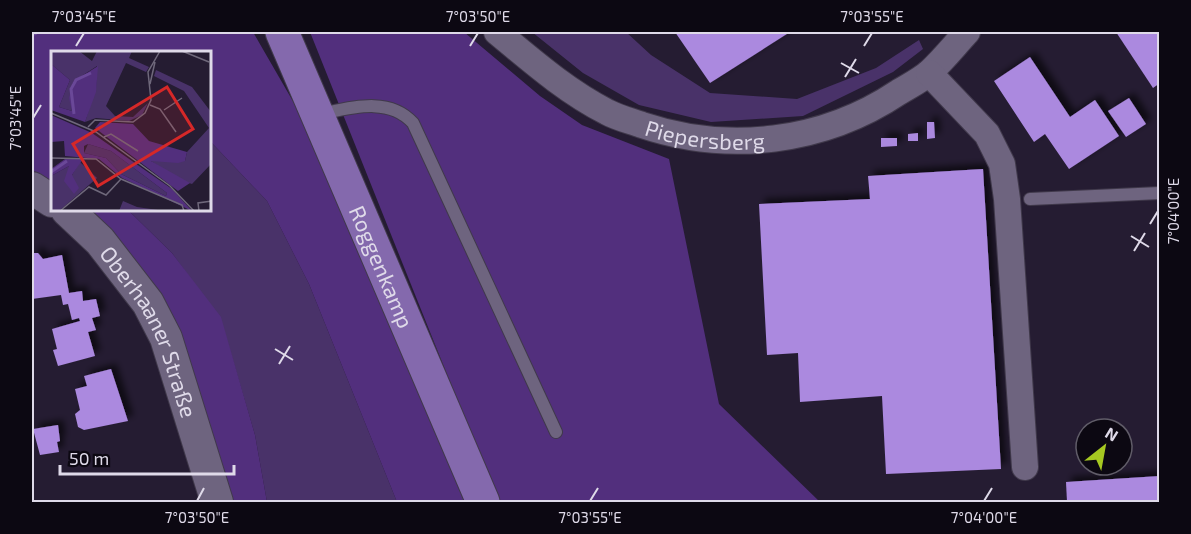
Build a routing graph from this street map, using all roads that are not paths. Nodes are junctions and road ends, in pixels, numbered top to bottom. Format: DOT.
graph roads {
  1 [pos="282,32"];
  2 [pos="497,32"];
  3 [pos="967,32"];
  4 [pos="928,73"];
  5 [pos="319,114"];
  6 [pos="32,188"];
  7 [pos="1160,193"];
  8 [pos="1030,199"];
  9 [pos="51,200"];
  10 [pos="69,212"];
  11 [pos="556,432"];
  12 [pos="1025,467"];
  13 [pos="217,502"];
  14 [pos="483,502"];
  1 -- 5 [label="main road, Roggenkamp"];
  2 -- 4 [label="street, Piepersberg"];
  3 -- 4 [label="street, Piepersberg"];
  4 -- 12 [label="street"];
  5 -- 11 [label="lane"];
  5 -- 14 [label="main road, Roggenkamp"];
  6 -- 9 [label="street"];
  7 -- 8 [label="lane"];
  10 -- 13 [label="street, Oberhaaner Straße"];
}
